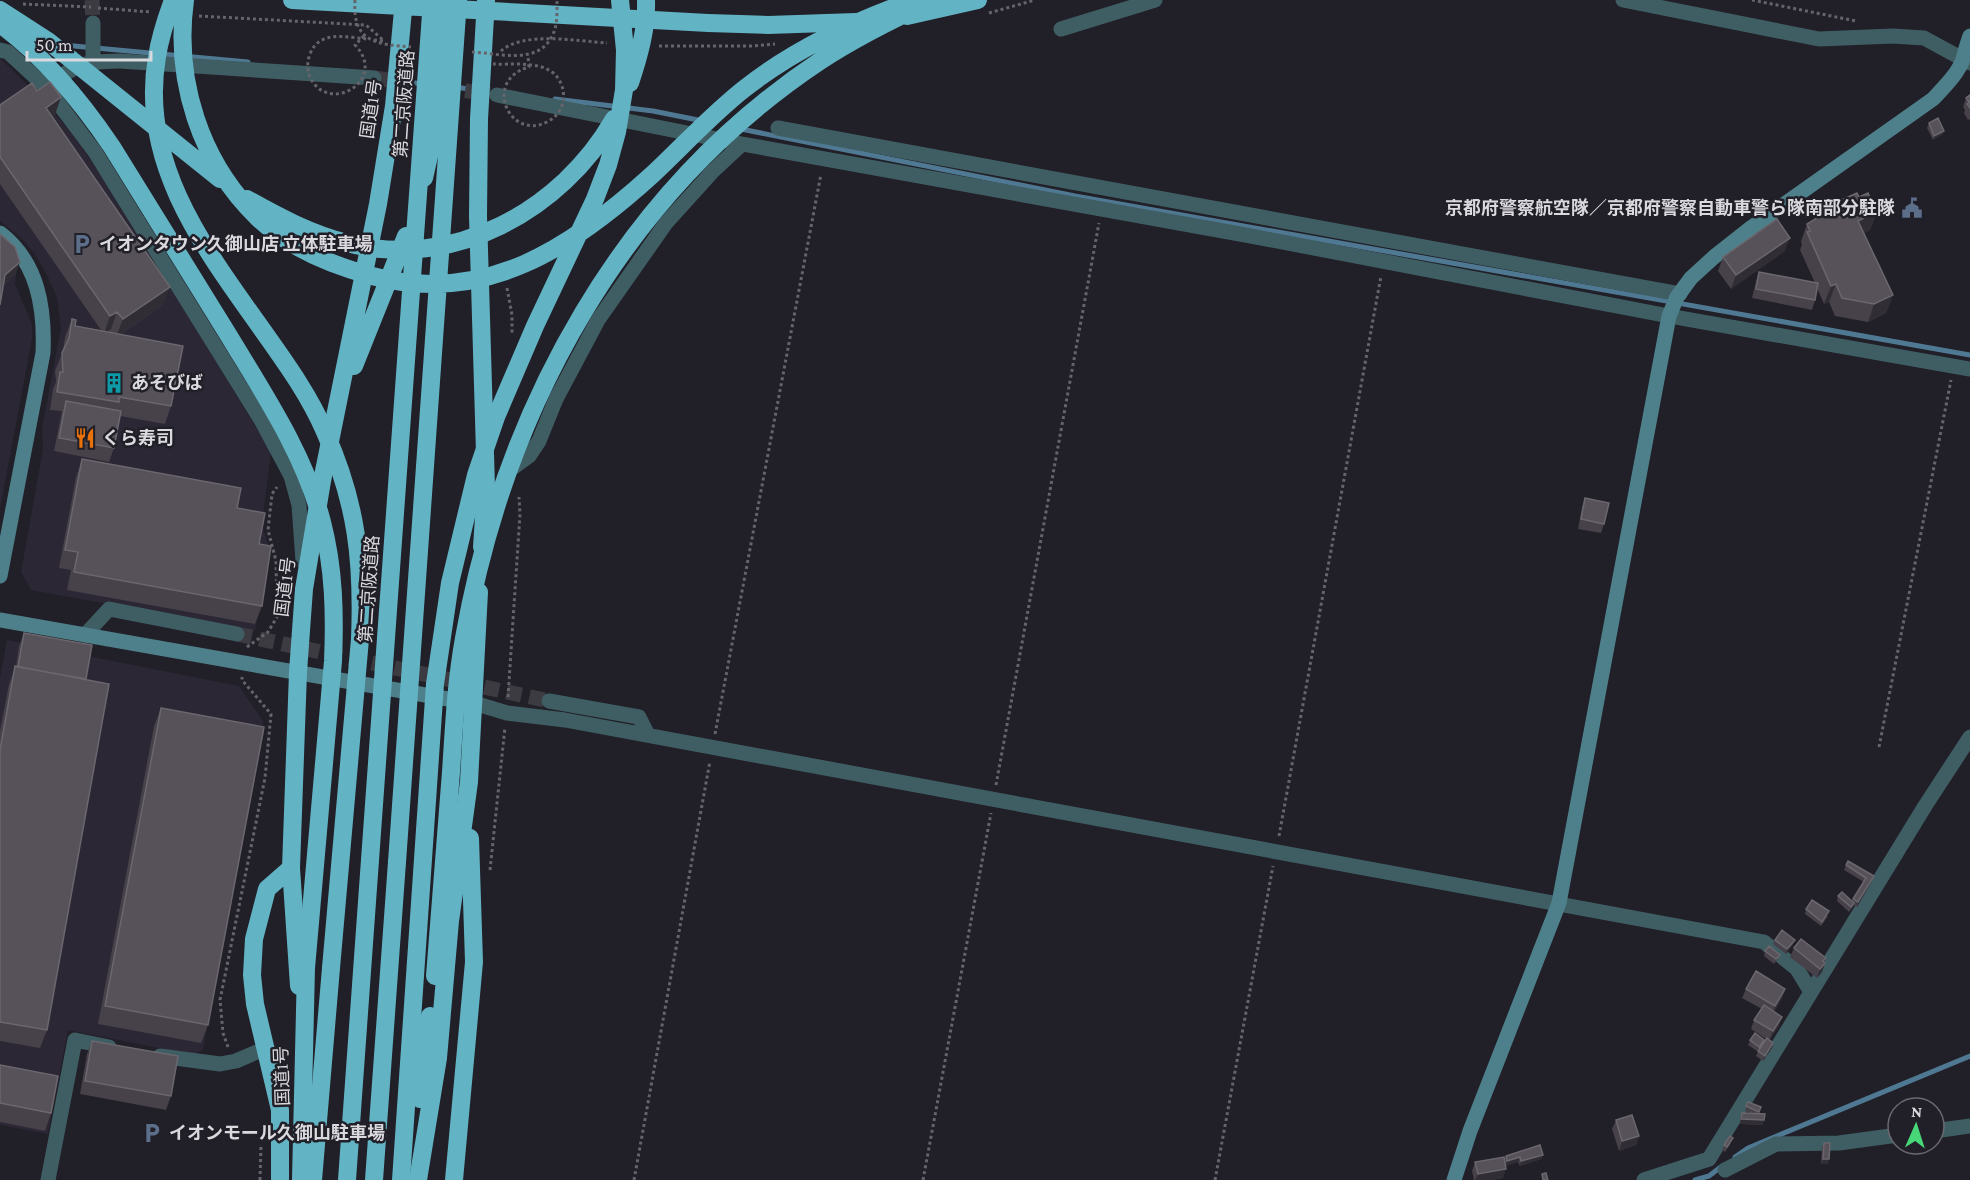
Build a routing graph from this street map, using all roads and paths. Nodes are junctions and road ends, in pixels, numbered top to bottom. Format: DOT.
graph roads {
  1 [pos="173,0"];
  2 [pos="185,0"];
  3 [pos="292,0"];
  4 [pos="620,0"];
  5 [pos="646,0"];
  6 [pos="913,0"];
  7 [pos="934,0"];
  8 [pos="978,0"];
  9 [pos="1155,0"];
  10 [pos="1623,0"];
  11 [pos="1752,0"];
  12 [pos="407,2"];
  13 [pos="446,2"];
  14 [pos="485,6"];
  15 [pos="0,10"];
  16 [pos="1860,22"];
  17 [pos="93,23"];
  18 [pos="0,24"];
  19 [pos="1061,29"];
  20 [pos="364,36"];
  21 [pos="1970,36"];
  22 [pos="384,41"];
  23 [pos="0,50"];
  24 [pos="528,56"];
  25 [pos="1966,58"];
  26 [pos="93,62"];
  27 [pos="493,64"];
  28 [pos="374,78"];
  29 [pos="47,88"];
  30 [pos="497,95"];
  31 [pos="778,128"];
  32 [pos="825,136"];
  33 [pos="741,144"];
  34 [pos="822,158"];
  35 [pos="1106,188"];
  36 [pos="1102,209"];
  37 [pos="0,233"];
  38 [pos="1386,240"];
  39 [pos="1383,261"];
  40 [pos="506,281"];
  41 [pos="1674,304"];
  42 [pos="512,338"];
  43 [pos="1953,366"];
  44 [pos="1970,369"];
  45 [pos="334,422"];
  46 [pos="291,476"];
  47 [pos="486,487"];
  48 [pos="519,495"];
  49 [pos="0,576"];
  50 [pos="304,589"];
  51 [pos="0,620"];
  52 [pos="237,634"];
  53 [pos="85,635"];
  54 [pos="247,648"];
  55 [pos="298,672"];
  56 [pos="549,701"];
  57 [pos="474,704"];
  58 [pos="507,713"];
  59 [pos="648,735"];
  60 [pos="1970,737"];
  61 [pos="713,747"];
  62 [pos="1879,747"];
  63 [pos="469,782"];
  64 [pos="993,799"];
  65 [pos="1276,851"];
  66 [pos="291,868"];
  67 [pos="489,872"];
  68 [pos="1559,903"];
  69 [pos="1811,992"];
  70 [pos="120,1048"];
  71 [pos="267,1048"];
  72 [pos="142,1053"];
  73 [pos="1970,1126"];
  74 [pos="1946,1129"];
  75 [pos="1886,1137"];
  76 [pos="1709,1159"];
  77 [pos="1724,1175"];
  78 [pos="48,1180"];
  79 [pos="280,1180"];
  80 [pos="301,1180"];
  81 [pos="306,1180"];
  82 [pos="313,1180"];
  83 [pos="347,1180"];
  84 [pos="374,1180"];
  85 [pos="401,1180"];
  86 [pos="410,1180"];
  87 [pos="418,1180"];
  88 [pos="454,1180"];
  89 [pos="634,1180"];
  90 [pos="923,1180"];
  91 [pos="1215,1180"];
  92 [pos="1454,1180"];
  93 [pos="1644,1180"];
  1 -- 82 [label="highway, bridge"];
  2 -- 6 [label="highway, bridge"];
  3 -- 12 [label="highway"];
  4 -- 85 [label="highway, bridge"];
  5 -- 15 [label="highway, bridge"];
  7 -- 86 [label="highway, bridge"];
  8 -- 14 [label="highway"];
  9 -- 19 [label="street"];
  10 -- 25 [label="street"];
  11 -- 16 [label="path"];
  12 -- 13 [label="highway"];
  12 -- 45 [label="highway, 国道1号"];
  13 -- 14 [label="highway"];
  13 -- 45 [label="highway"];
  13 -- 83 [label="highway, 第二京阪道路, bridge"];
  13 -- 84 [label="highway, bridge"];
  14 -- 47 [label="highway"];
  17 -- 26 [label="street"];
  18 -- 80 [label="highway, bridge"];
  20 -- 22 [label="path, bridge"];
  21 -- 25 [label="street"];
  23 -- 29 [label="street"];
  24 -- 27 [label="path, bridge"];
  25 -- 41 [label="street"];
  26 -- 28 [label="street"];
  26 -- 29 [label="street"];
  29 -- 46 [label="street"];
  30 -- 33 [label="street"];
  31 -- 32 [label="street"];
  32 -- 34 [label="street"];
  32 -- 35 [label="street"];
  33 -- 34 [label="street"];
  33 -- 47 [label="street"];
  34 -- 36 [label="street"];
  34 -- 61 [label="path"];
  35 -- 36 [label="street"];
  35 -- 38 [label="street"];
  36 -- 39 [label="street"];
  36 -- 64 [label="path"];
  37 -- 49 [label="street"];
  38 -- 39 [label="street"];
  38 -- 41 [label="street"];
  39 -- 41 [label="street"];
  39 -- 65 [label="path"];
  40 -- 42 [label="path"];
  41 -- 43 [label="street"];
  41 -- 68 [label="street"];
  43 -- 44 [label="street"];
  43 -- 62 [label="path"];
  45 -- 50 [label="highway, 国道1号"];
  46 -- 50 [label="street"];
  46 -- 54 [label="path"];
  47 -- 57 [label="highway"];
  48 -- 58 [label="path"];
  50 -- 55 [label="highway, 国道1号"];
  51 -- 53 [label="street"];
  52 -- 53 [label="street"];
  53 -- 55 [label="street"];
  55 -- 57 [label="street"];
  55 -- 66 [label="highway, 国道1号"];
  56 -- 59 [label="street"];
  57 -- 58 [label="street"];
  57 -- 63 [label="highway"];
  58 -- 59 [label="street"];
  58 -- 67 [label="path"];
  59 -- 61 [label="street"];
  60 -- 69 [label="street"];
  61 -- 64 [label="street"];
  61 -- 89 [label="path"];
  63 -- 87 [label="highway"];
  63 -- 88 [label="highway"];
  64 -- 65 [label="street"];
  64 -- 90 [label="path"];
  65 -- 68 [label="street"];
  65 -- 91 [label="path"];
  66 -- 71 [label="highway"];
  66 -- 81 [label="highway, 国道1号"];
  68 -- 69 [label="street"];
  68 -- 92 [label="street"];
  69 -- 76 [label="street"];
  70 -- 78 [label="street"];
  71 -- 72 [label="street"];
  71 -- 79 [label="highway"];
  73 -- 74 [label="street"];
  75 -- 77 [label="street"];
  76 -- 77 [label="street"];
  76 -- 93 [label="street"];
}
